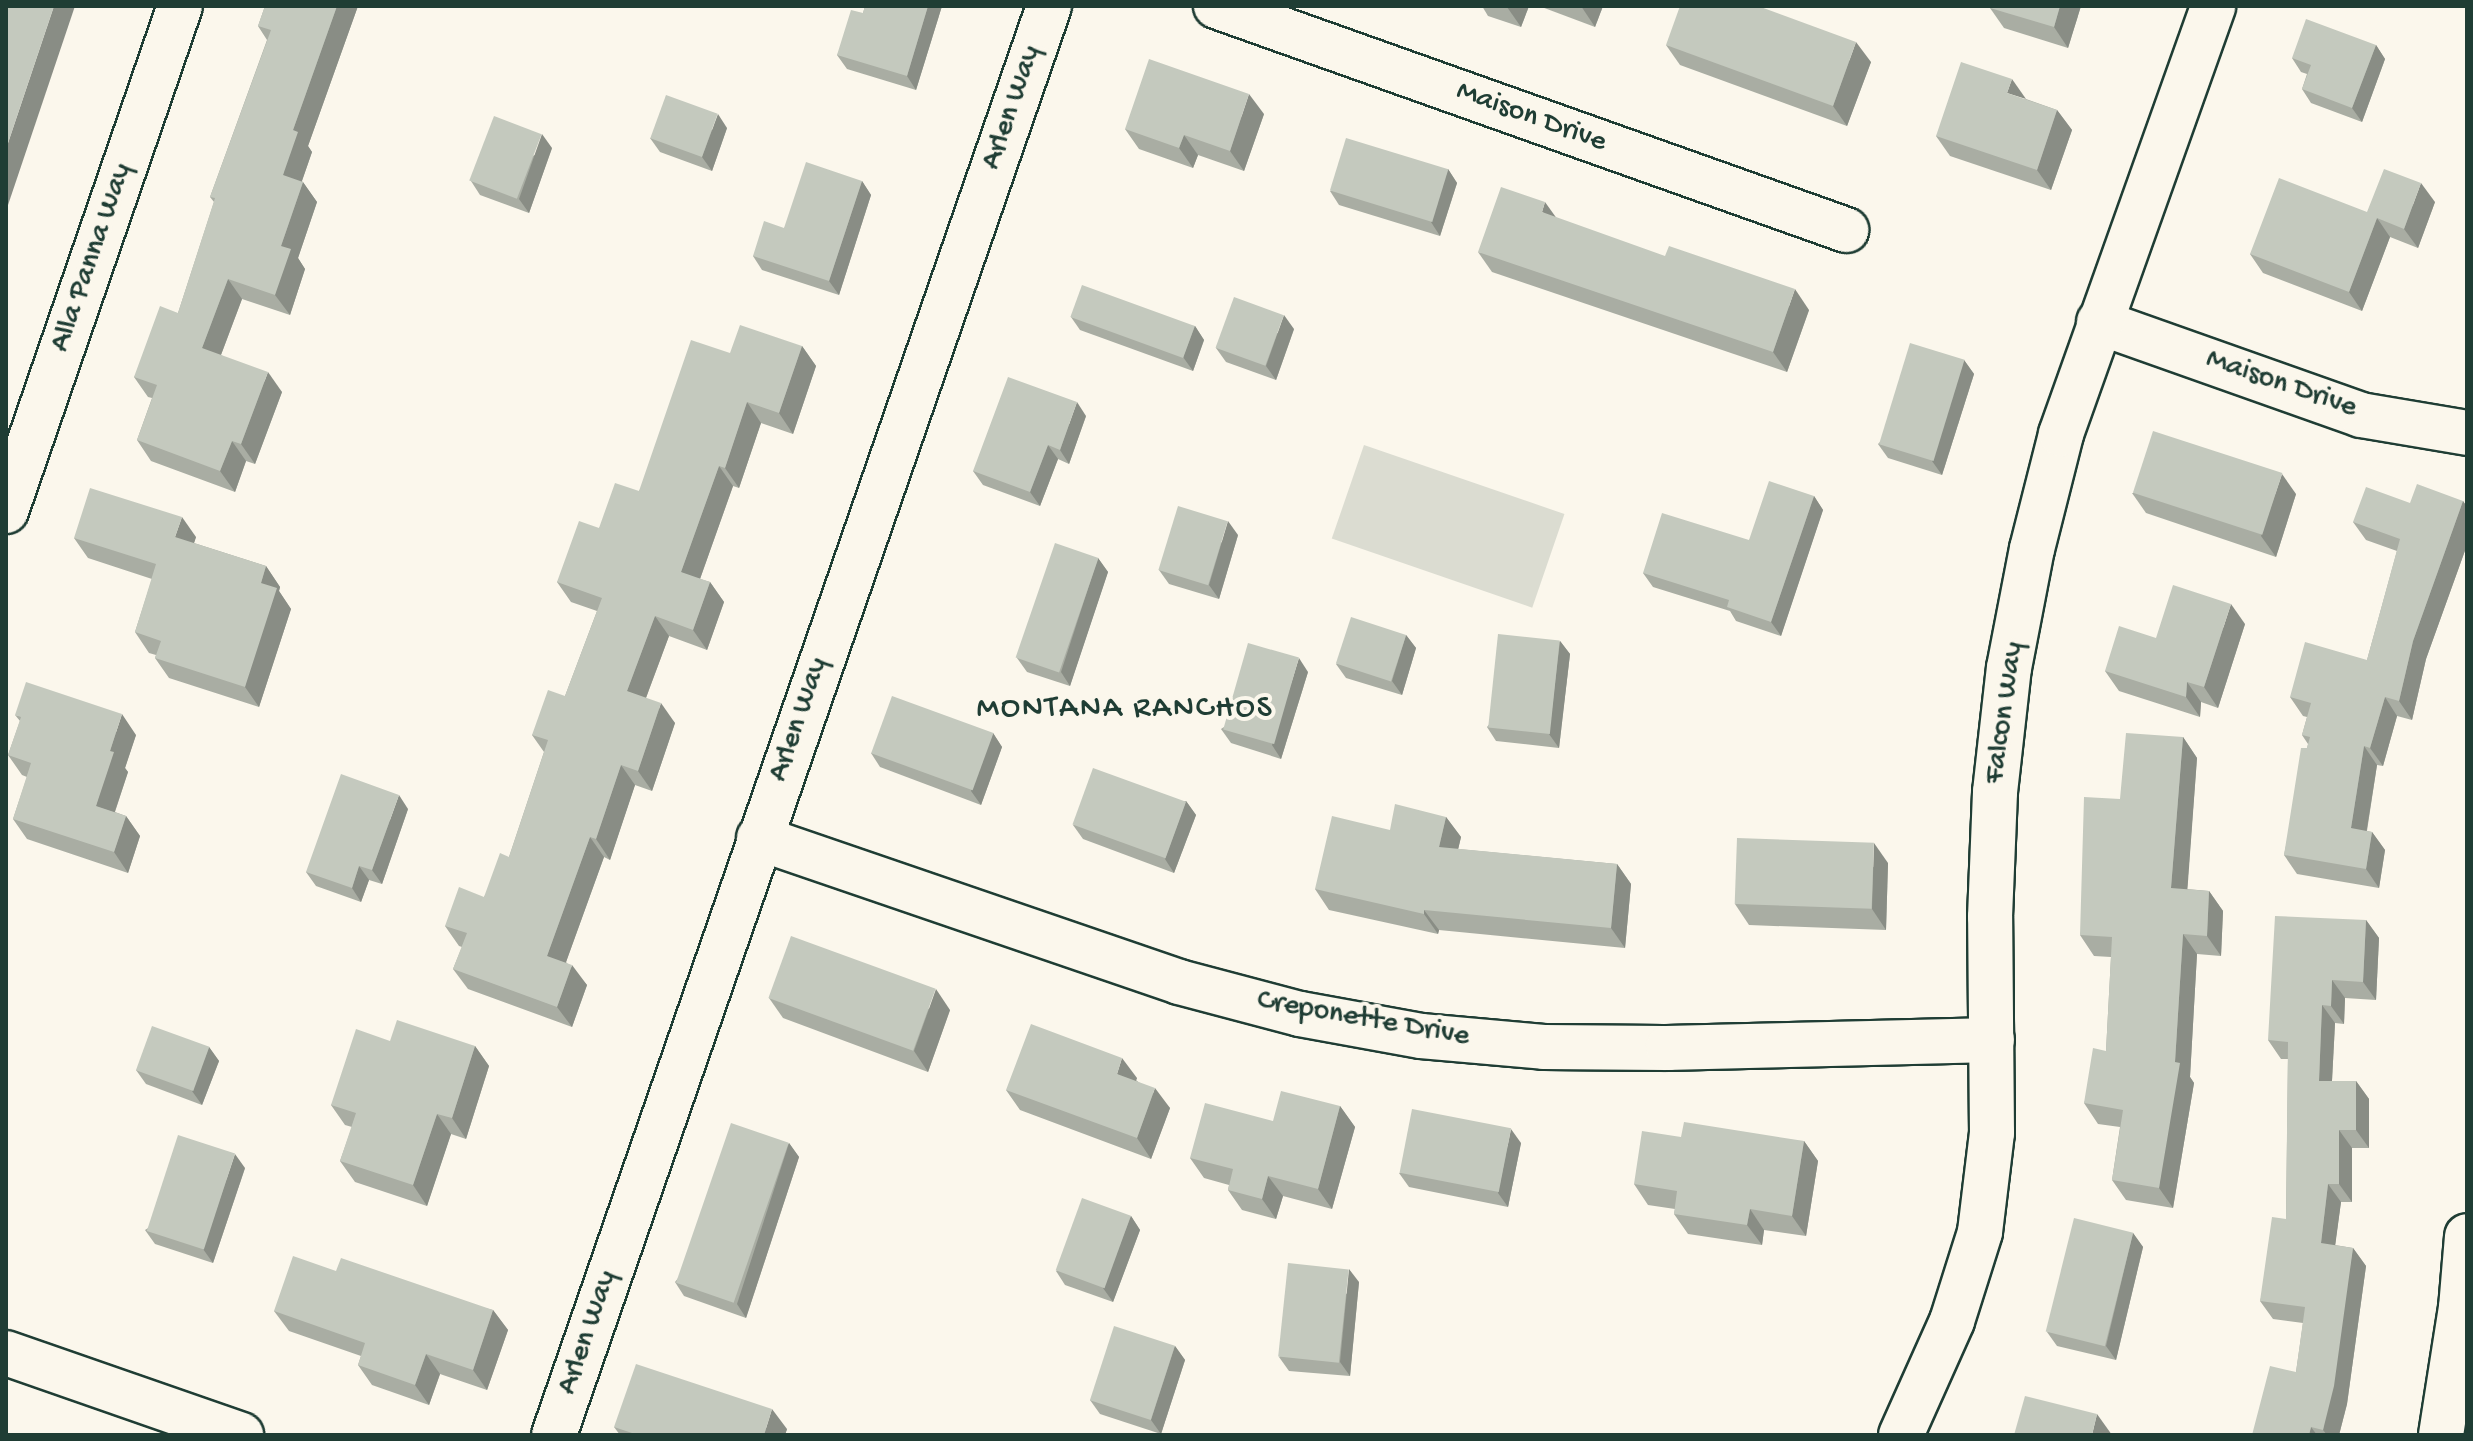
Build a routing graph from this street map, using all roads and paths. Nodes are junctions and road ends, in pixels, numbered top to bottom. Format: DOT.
graph roads {
  1 [pos="180,6"];
  2 [pos="1049,6"];
  3 [pos="1216,6"];
  4 [pos="2213,6"];
  5 [pos="1846,230"];
  6 [pos="2099,322"];
  7 [pos="2467,433"];
  8 [pos="6,511"];
  9 [pos="759,838"];
  10 [pos="1992,1040"];
  11 [pos="2467,1236"];
  12 [pos="2464,1308"];
  13 [pos="6,1353"];
  14 [pos="241,1435"];
  15 [pos="554,1435"];
  16 [pos="1901,1435"];
  17 [pos="2441,1435"];
  1 -- 8 [label="street, Alla Panna Way"];
  2 -- 9 [label="street, Arlen Way"];
  3 -- 5 [label="street, Maison Drive"];
  4 -- 6 [label="street, Falcon Way"];
  6 -- 7 [label="street, Maison Drive"];
  6 -- 10 [label="street, Falcon Way"];
  9 -- 10 [label="street, Creponette Drive"];
  9 -- 15 [label="street, Arlen Way"];
  10 -- 16 [label="street, Falcon Way"];
  11 -- 12 [label="street"];
  12 -- 17 [label="street"];
  13 -- 14 [label="street"];
}
